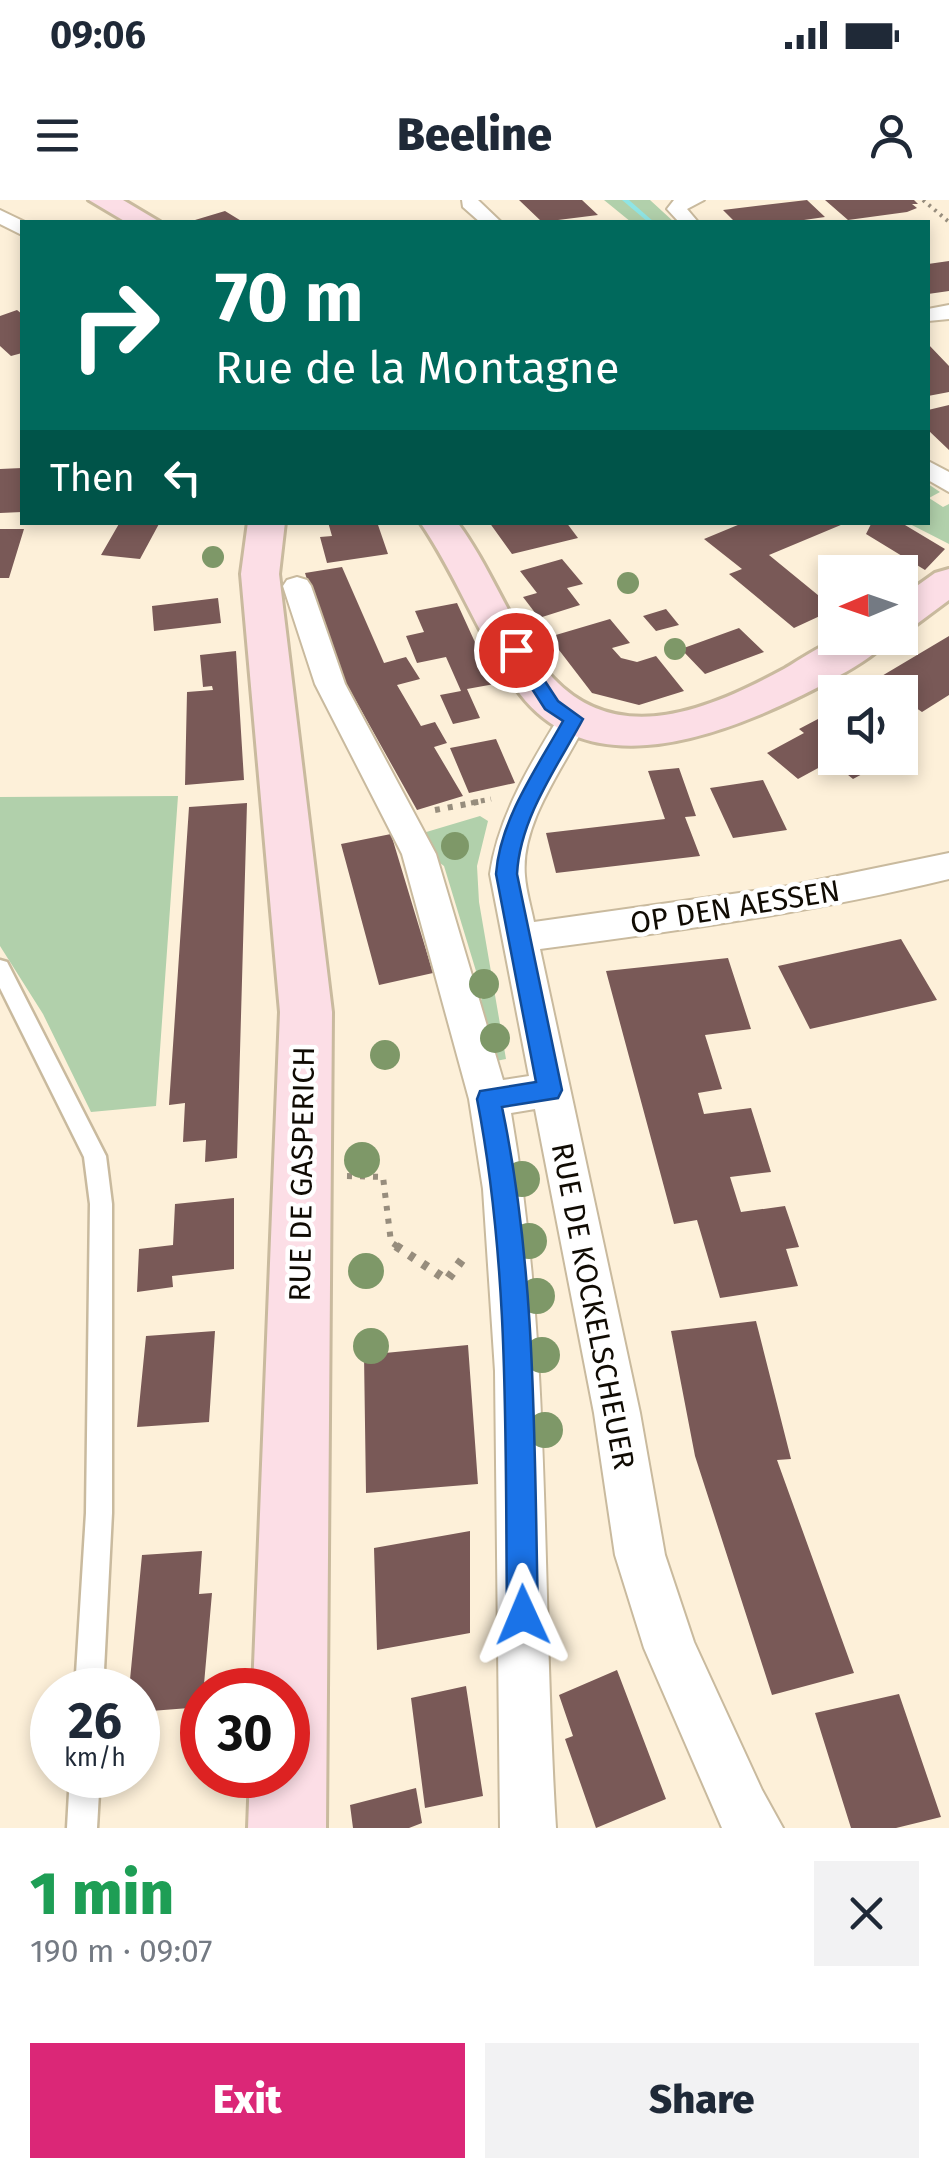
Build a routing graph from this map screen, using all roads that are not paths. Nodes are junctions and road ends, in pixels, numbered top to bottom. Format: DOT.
graph roads {
  1 [pos="102,200"];
  2 [pos="470,203"];
  3 [pos="142,220"];
  4 [pos="488,220"];
  5 [pos="268,525"];
  6 [pos="440,525"];
  7 [pos="949,581"];
  8 [pos="297,586"];
  9 [pos="918,604"];
  10 [pos="839,655"];
  11 [pos="573,719"];
  12 [pos="949,866"];
  13 [pos="519,938"];
  14 [pos="0,968"];
  15 [pos="550,1090"];
  16 [pos="488,1099"];
  17 [pos="91,1668"];
  18 [pos="84,1798"];
  19 [pos="82,1828"];
  20 [pos="287,1828"];
  21 [pos="528,1828"];
  22 [pos="755,1828"];
  1 -- 3 [label="main road"];
  2 -- 4 [label="street"];
  5 -- 20 [label="main road, RUE DE GASPERICH"];
  6 -- 11 [label="main road"];
  7 -- 9 [label="main road"];
  8 -- 16 [label="street"];
  10 -- 11 [label="main road"];
  11 -- 13 [label="street, RUE DE KOCKELSCHEUER"];
  12 -- 13 [label="street, OP DEN AESSEN"];
  13 -- 15 [label="street, RUE DE KOCKELSCHEUER"];
  14 -- 17 [label="lane"];
  15 -- 16 [label="street"];
  15 -- 22 [label="street, RUE DE KOCKELSCHEUER"];
  16 -- 21 [label="street"];
  18 -- 19 [label="lane"];
}
